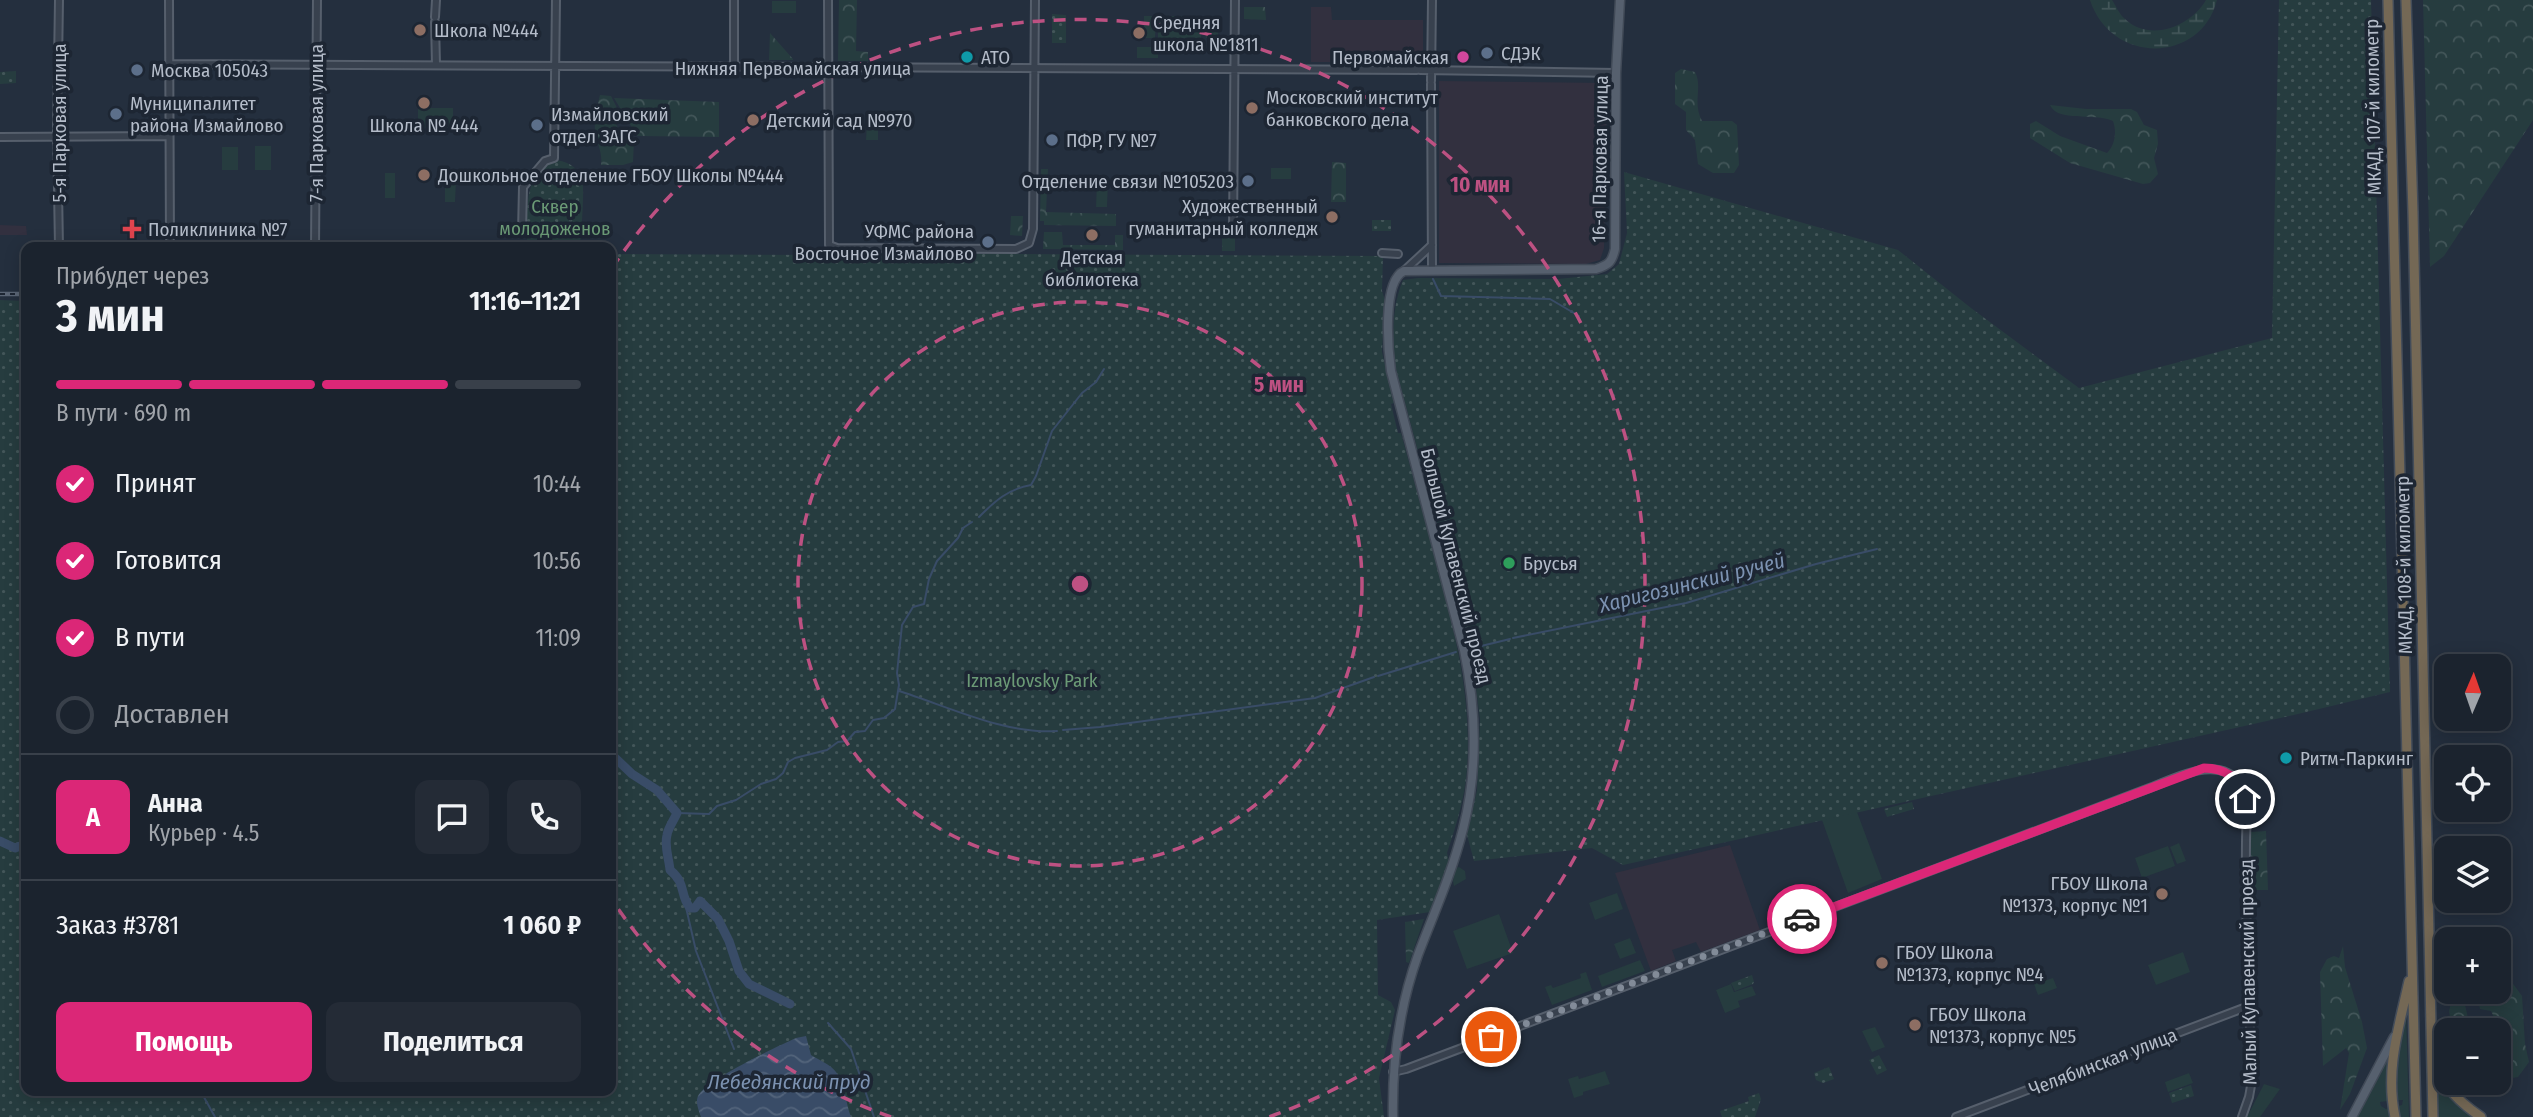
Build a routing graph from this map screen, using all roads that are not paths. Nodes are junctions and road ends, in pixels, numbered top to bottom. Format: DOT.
graph roads {
  1 [pos="59,0"];
  2 [pos="169,0"];
  3 [pos="317,0"];
  4 [pos="436,0"];
  5 [pos="556,0"];
  6 [pos="734,0"];
  7 [pos="828,0"];
  8 [pos="1035,0"];
  9 [pos="1235,0"];
  10 [pos="1432,0"];
  11 [pos="1620,0"];
  12 [pos="2388,0"];
  13 [pos="2406,0"];
  14 [pos="169,64"];
  15 [pos="316,65"];
  16 [pos="436,65"];
  17 [pos="555,65"];
  18 [pos="734,69"];
  19 [pos="828,69"];
  20 [pos="1034,69"];
  21 [pos="1234,70"];
  22 [pos="1431,71"];
  23 [pos="1616,72"];
  24 [pos="169,136"];
  25 [pos="0,137"];
  26 [pos="57,137"];
  27 [pos="2413,212"];
  28 [pos="2393,213"];
  29 [pos="1233,231"];
  30 [pos="522,232"];
  31 [pos="59,242"];
  32 [pos="170,242"];
  33 [pos="315,242"];
  34 [pos="1432,245"];
  35 [pos="1382,253"];
  36 [pos="1398,254"];
  37 [pos="1432,269"];
  38 [pos="1404,271"];
  39 [pos="2413,965"];
  40 [pos="2429,998"];
  41 [pos="2249,1006"];
  42 [pos="2396,1034"];
  43 [pos="1393,1072"];
  44 [pos="1393,1117"];
  45 [pos="1956,1117"];
  46 [pos="2242,1117"];
  47 [pos="2352,1117"];
  48 [pos="2395,1117"];
  49 [pos="2416,1117"];
  50 [pos="2432,1117"];
  51 [pos="2481,1117"];
  1 -- 26 [label="street, 5-я Парковая улица"];
  2 -- 14 [label="street"];
  3 -- 15 [label="street, 7-я Парковая улица"];
  4 -- 16 [label="street"];
  5 -- 17 [label="street"];
  6 -- 18 [label="street"];
  7 -- 19 [label="street"];
  8 -- 20 [label="street"];
  9 -- 21 [label="street"];
  10 -- 22 [label="street"];
  11 -- 23 [label="main road, 16-я Парковая улица"];
  12 -- 28 [label="highway, МКАД, 107-й километр"];
  13 -- 27 [label="highway, МКАД, 107-й километр"];
  14 -- 15 [label="street, Нижняя Первомайская улица"];
  14 -- 24 [label="street"];
  15 -- 16 [label="street, Нижняя Первомайская улица"];
  15 -- 33 [label="street, 7-я Парковая улица"];
  16 -- 17 [label="street, Нижняя Первомайская улица"];
  17 -- 18 [label="street, Нижняя Первомайская улица"];
  17 -- 30 [label="street"];
  18 -- 19 [label="street, Нижняя Первомайская улица"];
  19 -- 20 [label="street, Нижняя Первомайская улица"];
  19 -- 20 [label="street"];
  20 -- 21 [label="street, Нижняя Первомайская улица"];
  21 -- 22 [label="street, Нижняя Первомайская улица"];
  21 -- 29 [label="street"];
  22 -- 23 [label="street, Нижняя Первомайская улица"];
  22 -- 34 [label="street"];
  23 -- 37 [label="main road, 16-я Парковая улица"];
  24 -- 26 [label="street"];
  24 -- 32 [label="street"];
  25 -- 26 [label="street"];
  26 -- 31 [label="street, 5-я Парковая улица"];
  27 -- 40 [label="highway, МКАД, 108-й километр"];
  28 -- 39 [label="highway, МКАД, 108-й километр"];
  34 -- 37 [label="street"];
  34 -- 38 [label="street"];
  35 -- 36 [label="street"];
  37 -- 38 [label="main road"];
  38 -- 43 [label="main road, Большой Купавенский проезд"];
  39 -- 42 [label="highway"];
  39 -- 49 [label="highway"];
  40 -- 50 [label="highway"];
  40 -- 51 [label="highway"];
  41 -- 43 [label="street, Малый Купавенский проезд"];
  41 -- 45 [label="street, Челябинская улица"];
  41 -- 46 [label="street, Малый Купавенский проезд"];
  42 -- 47 [label="main road"];
  42 -- 48 [label="highway"];
  43 -- 44 [label="main road, Большой Купавенский проезд"];
}
